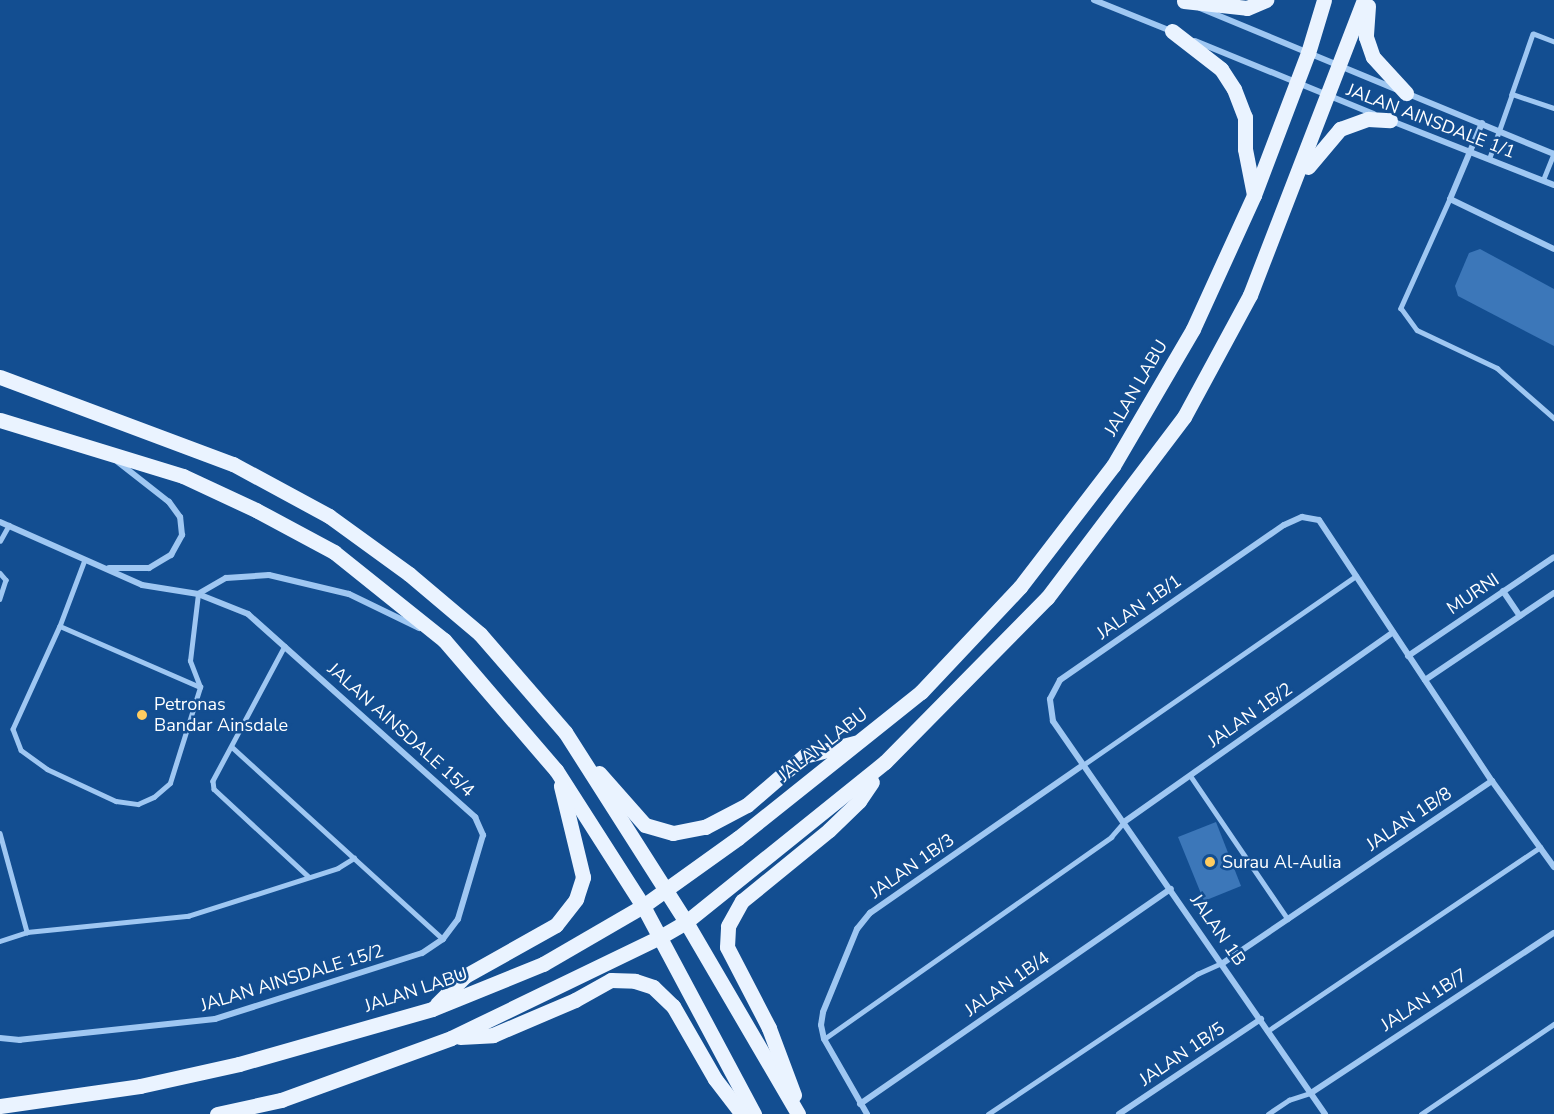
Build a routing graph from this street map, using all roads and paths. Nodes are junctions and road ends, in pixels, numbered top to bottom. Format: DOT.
graph roads {
  1 [pos="1094,0"];
  2 [pos="1266,0"];
  3 [pos="1324,0"];
  4 [pos="1364,0"];
  5 [pos="1369,0"];
  6 [pos="1182,1"];
  7 [pos="1172,31"];
  8 [pos="1554,42"];
  9 [pos="1308,53"];
  10 [pos="1339,65"];
  11 [pos="1296,84"];
  12 [pos="1406,93"];
  13 [pos="1512,94"];
  14 [pos="1327,97"];
  15 [pos="1554,108"];
  16 [pos="1390,120"];
  17 [pos="1482,123"];
  18 [pos="1499,130"];
  19 [pos="1470,152"];
  20 [pos="1554,154"];
  21 [pos="1489,159"];
  22 [pos="1543,180"];
  23 [pos="1554,185"];
  24 [pos="1254,195"];
  25 [pos="1291,196"];
  26 [pos="1450,199"];
  27 [pos="1554,249"];
  28 [pos="0,377"];
  29 [pos="1554,418"];
  30 [pos="0,420"];
  31 [pos="97,448"];
  32 [pos="0,522"];
  33 [pos="9,525"];
  34 [pos="0,541"];
  35 [pos="1554,557"];
  36 [pos="85,560"];
  37 [pos="106,568"];
  38 [pos="0,573"];
  39 [pos="1356,576"];
  40 [pos="1503,591"];
  41 [pos="1554,593"];
  42 [pos="198,594"];
  43 [pos="0,598"];
  44 [pos="1520,616"];
  45 [pos="60,627"];
  46 [pos="1393,632"];
  47 [pos="444,640"];
  48 [pos="285,646"];
  49 [pos="1408,656"];
  50 [pos="1425,680"];
  51 [pos="200,687"];
  52 [pos="860,742"];
  53 [pos="232,747"];
  54 [pos="579,753"];
  55 [pos="885,762"];
  56 [pos="1083,765"];
  57 [pos="556,770"];
  58 [pos="1190,775"];
  59 [pos="1492,781"];
  60 [pos="1124,822"];
  61 [pos="0,833"];
  62 [pos="1540,847"];
  63 [pos="354,858"];
  64 [pos="1554,867"];
  65 [pos="309,877"];
  66 [pos="664,888"];
  67 [pos="1171,889"];
  68 [pos="643,906"];
  69 [pos="1288,919"];
  70 [pos="686,922"];
  71 [pos="27,932"];
  72 [pos="1554,933"];
  73 [pos="660,937"];
  74 [pos="443,939"];
  75 [pos="0,941"];
  76 [pos="1223,963"];
  77 [pos="432,1009"];
  78 [pos="1261,1019"];
  79 [pos="1554,1024"];
  80 [pos="1269,1030"];
  81 [pos="0,1038"];
  82 [pos="451,1038"];
  83 [pos="824,1038"];
  84 [pos="1311,1093"];
  85 [pos="860,1104"];
  86 [pos="0,1106"];
  87 [pos="217,1114"];
  88 [pos="742,1114"];
  89 [pos="754,1114"];
  90 [pos="799,1114"];
  91 [pos="867,1114"];
  92 [pos="988,1114"];
  93 [pos="1119,1114"];
  94 [pos="1268,1114"];
  95 [pos="1325,1114"];
  96 [pos="1421,1114"];
  1 -- 7 [label="street, JALAN AINSDALE 1/1"];
  2 -- 6 [label="main road"];
  3 -- 9 [label="main road, JALAN LABU"];
  4 -- 10 [label="main road"];
  5 -- 12 [label="main road"];
  6 -- 9 [label="street, JALAN AINSDALE 1/1"];
  7 -- 11 [label="street, JALAN AINSDALE 1/1"];
  7 -- 24 [label="main road"];
  8 -- 13 [label="lane"];
  9 -- 10 [label="street, JALAN AINSDALE 1/1"];
  9 -- 11 [label="main road, JALAN LABU"];
  10 -- 12 [label="street, JALAN AINSDALE 1/1"];
  10 -- 14 [label="main road"];
  11 -- 14 [label="street, JALAN AINSDALE 1/1"];
  11 -- 24 [label="main road, JALAN LABU"];
  12 -- 17 [label="street, JALAN AINSDALE 1/1"];
  13 -- 15 [label="lane"];
  13 -- 18 [label="lane"];
  14 -- 16 [label="street, JALAN AINSDALE 1/1"];
  14 -- 25 [label="main road"];
  16 -- 19 [label="street, JALAN AINSDALE 1/1"];
  16 -- 25 [label="main road"];
  17 -- 18 [label="street, JALAN AINSDALE 1/1"];
  17 -- 19 [label="street"];
  18 -- 20 [label="street, JALAN AINSDALE 1/1"];
  18 -- 21 [label="lane"];
  19 -- 21 [label="street, JALAN AINSDALE 1/1"];
  19 -- 26 [label="street"];
  20 -- 22 [label="lane"];
  21 -- 22 [label="street, JALAN AINSDALE 1/1"];
  22 -- 23 [label="street, JALAN AINSDALE 1/1"];
  24 -- 52 [label="main road, JALAN LABU"];
  25 -- 55 [label="main road"];
  26 -- 27 [label="street"];
  26 -- 29 [label="lane"];
  28 -- 54 [label="main road"];
  30 -- 31 [label="main road"];
  31 -- 37 [label="street"];
  31 -- 47 [label="main road"];
  32 -- 33 [label="street, JALAN AINSDALE 15/4"];
  33 -- 34 [label="lane"];
  33 -- 36 [label="street, JALAN AINSDALE 15/4"];
  35 -- 40 [label="street, MURNI"];
  36 -- 37 [label="street, JALAN AINSDALE 15/4"];
  36 -- 45 [label="lane"];
  37 -- 42 [label="street, JALAN AINSDALE 15/4"];
  38 -- 43 [label="lane"];
  39 -- 46 [label="street"];
  39 -- 56 [label="lane"];
  39 -- 56 [label="street, JALAN 1B/1"];
  40 -- 44 [label="street"];
  40 -- 49 [label="street, MURNI"];
  41 -- 44 [label="street"];
  42 -- 47 [label="street"];
  42 -- 48 [label="street, JALAN AINSDALE 15/4"];
  42 -- 51 [label="lane"];
  44 -- 50 [label="street"];
  45 -- 51 [label="lane"];
  45 -- 51 [label="lane"];
  46 -- 49 [label="street"];
  46 -- 58 [label="street, JALAN 1B/2"];
  47 -- 57 [label="main road"];
  48 -- 53 [label="lane"];
  48 -- 74 [label="street, JALAN AINSDALE 15/4"];
  49 -- 50 [label="street"];
  50 -- 59 [label="street"];
  52 -- 54 [label="main road"];
  52 -- 66 [label="main road, JALAN LABU"];
  53 -- 63 [label="lane"];
  53 -- 65 [label="lane"];
  54 -- 66 [label="main road"];
  55 -- 70 [label="main road"];
  55 -- 90 [label="main road"];
  56 -- 60 [label="street, JALAN 1B"];
  56 -- 83 [label="street, JALAN 1B/3"];
  57 -- 68 [label="main road"];
  57 -- 77 [label="main road"];
  58 -- 60 [label="street, JALAN 1B/2"];
  58 -- 69 [label="lane"];
  59 -- 62 [label="street"];
  59 -- 69 [label="street, JALAN 1B/8"];
  60 -- 67 [label="street, JALAN 1B"];
  60 -- 83 [label="lane"];
  61 -- 71 [label="lane"];
  62 -- 64 [label="street"];
  62 -- 80 [label="lane"];
  63 -- 65 [label="lane"];
  63 -- 74 [label="lane"];
  65 -- 71 [label="lane"];
  66 -- 68 [label="main road, JALAN LABU"];
  66 -- 70 [label="main road"];
  67 -- 76 [label="street, JALAN 1B"];
  67 -- 85 [label="street, JALAN 1B/4"];
  68 -- 73 [label="main road"];
  68 -- 77 [label="main road, JALAN LABU"];
  69 -- 76 [label="street, JALAN 1B/8"];
  70 -- 73 [label="main road"];
  70 -- 90 [label="main road"];
  71 -- 75 [label="lane"];
  72 -- 84 [label="street, JALAN 1B/7"];
  73 -- 82 [label="main road"];
  73 -- 89 [label="main road"];
  74 -- 81 [label="street, JALAN AINSDALE 15/2"];
  76 -- 78 [label="street, JALAN 1B"];
  76 -- 92 [label="lane"];
  77 -- 86 [label="main road, JALAN LABU"];
  78 -- 80 [label="street, JALAN 1B"];
  78 -- 93 [label="street, JALAN 1B/5"];
  79 -- 96 [label="lane"];
  80 -- 84 [label="street, JALAN 1B"];
  82 -- 87 [label="main road"];
  82 -- 88 [label="main road"];
  83 -- 85 [label="street"];
  84 -- 94 [label="lane"];
  84 -- 95 [label="street, JALAN 1B"];
  85 -- 91 [label="street"];
}
